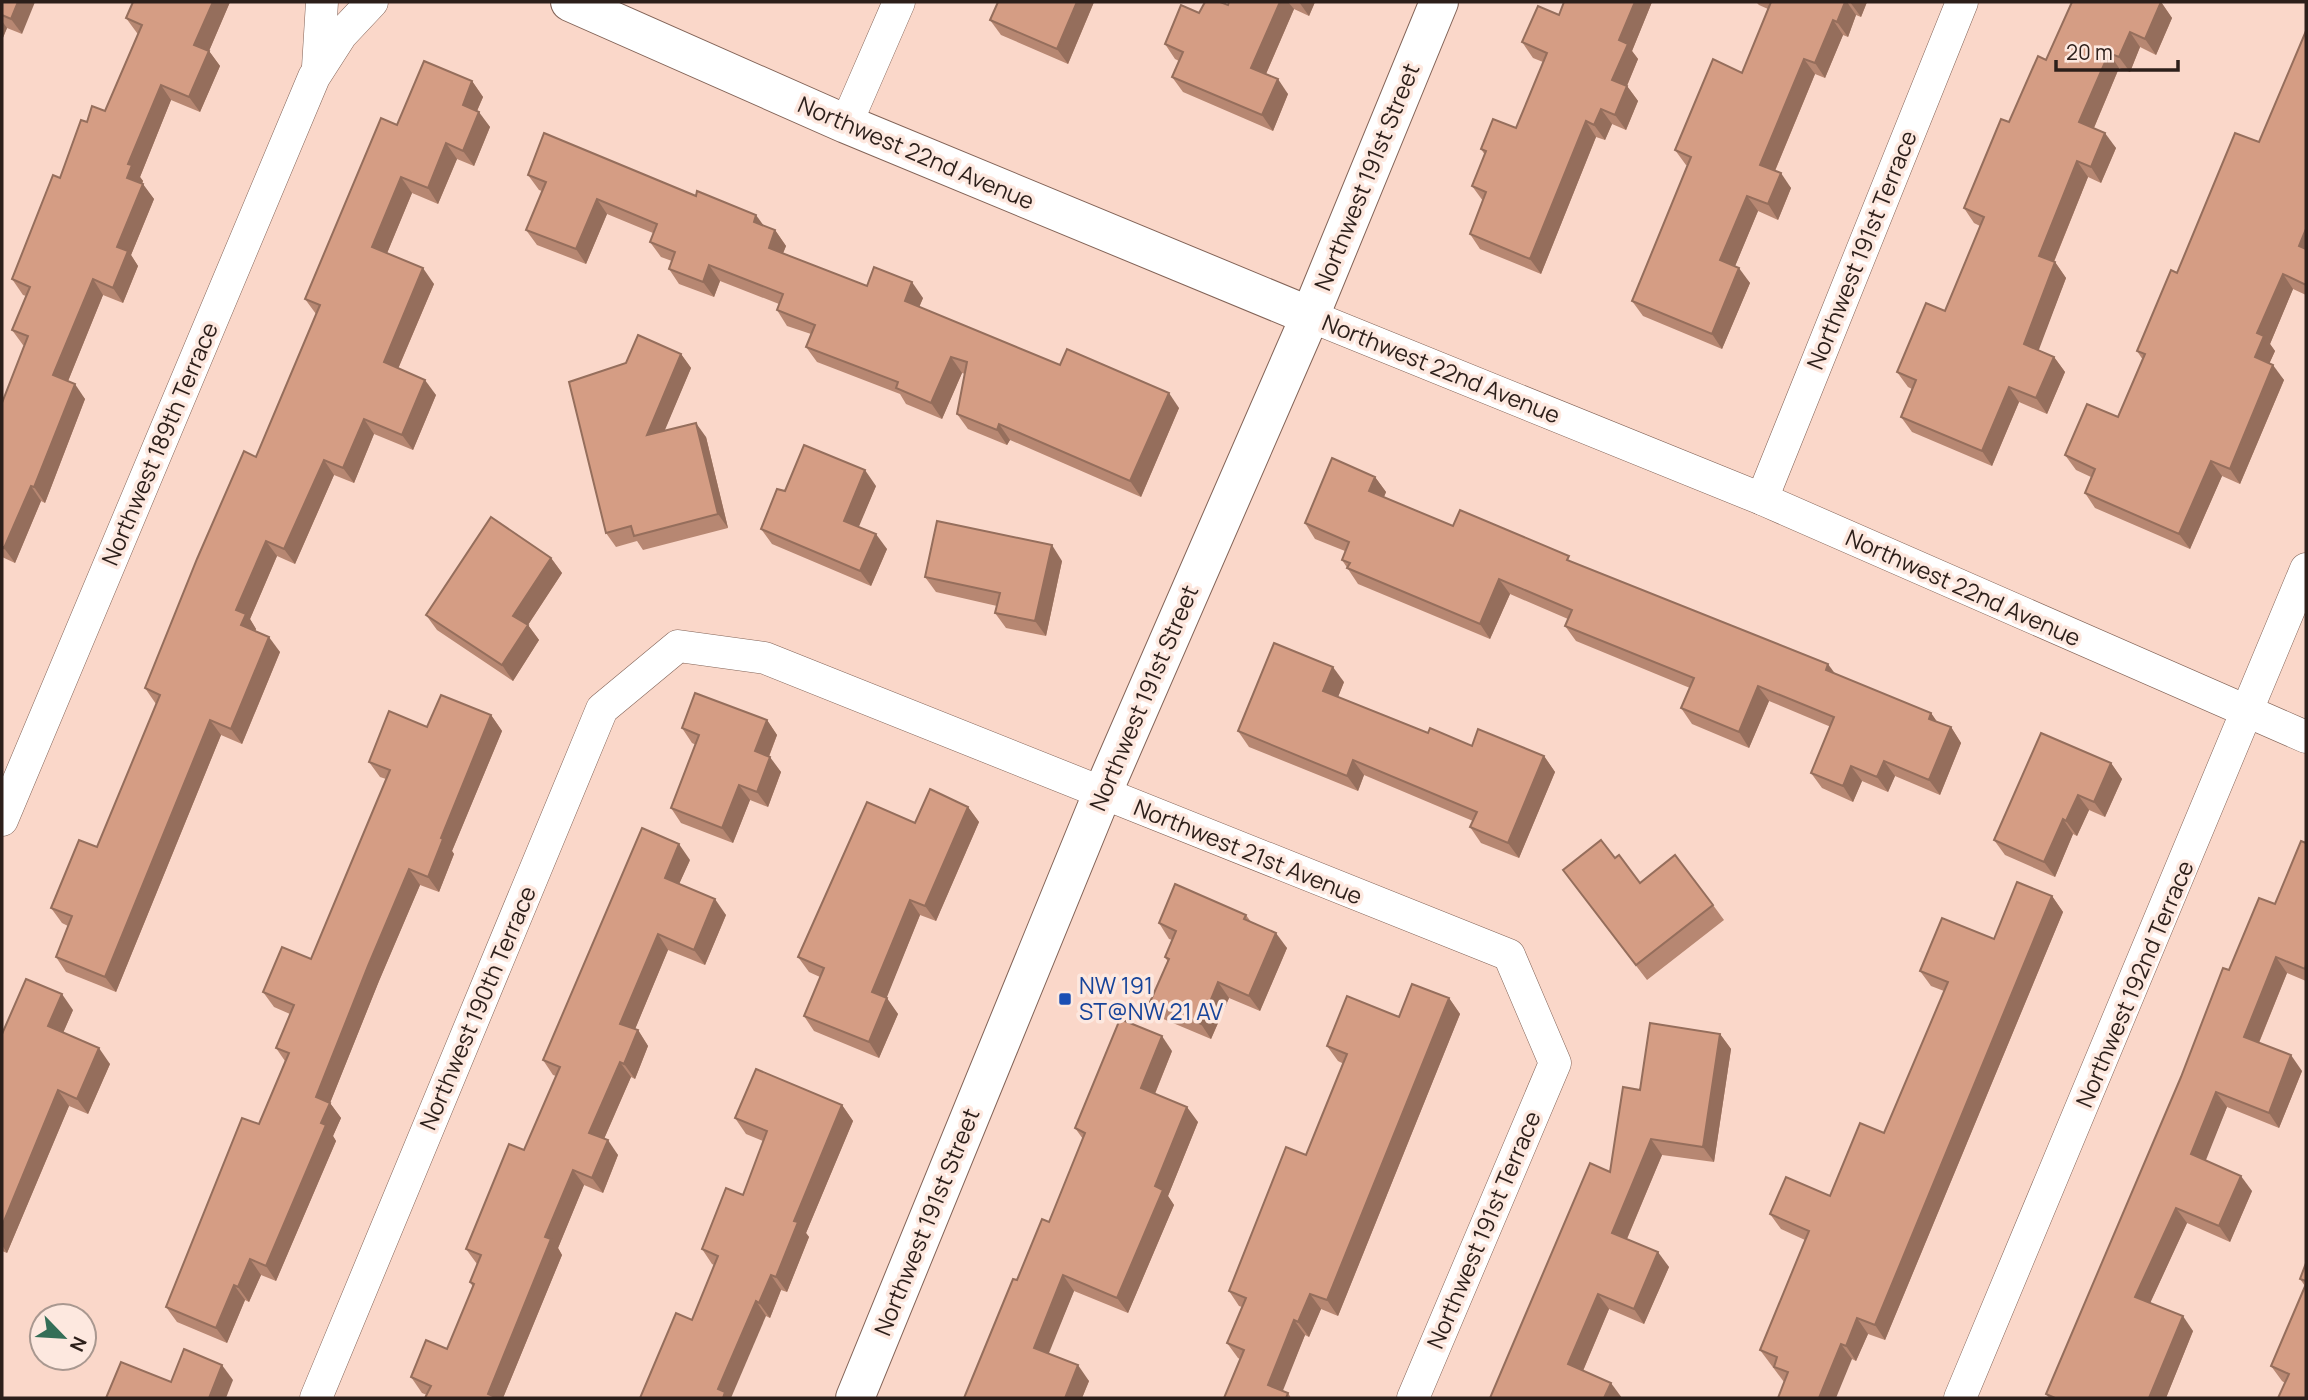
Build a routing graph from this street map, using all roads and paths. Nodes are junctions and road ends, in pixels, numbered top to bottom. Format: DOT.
graph roads {
  1 [pos="322,2"];
  2 [pos="372,2"];
  3 [pos="569,2"];
  4 [pos="899,2"];
  5 [pos="1439,2"];
  6 [pos="1962,2"];
  7 [pos="318,68"];
  8 [pos="846,124"];
  9 [pos="1310,316"];
  10 [pos="1762,499"];
  11 [pos="2306,569"];
  12 [pos="678,646"];
  13 [pos="2248,714"];
  14 [pos="2306,737"];
  15 [pos="1101,794"];
  16 [pos="2,820"];
  17 [pos="1555,1063"];
  18 [pos="316,1398"];
  19 [pos="855,1398"];
  20 [pos="1413,1398"];
  21 [pos="1960,1398"];
  1 -- 7 [label="street, Northwest 189th Terrace"];
  2 -- 7 [label="street, Northwest 189th Terrace"];
  3 -- 8 [label="street, Northwest 22nd Avenue"];
  4 -- 8 [label="street"];
  5 -- 9 [label="street, Northwest 191st Street"];
  6 -- 10 [label="street, Northwest 191st Terrace"];
  7 -- 16 [label="street, Northwest 189th Terrace"];
  8 -- 9 [label="street, Northwest 22nd Avenue"];
  9 -- 10 [label="street, Northwest 22nd Avenue"];
  9 -- 15 [label="street, Northwest 191st Street"];
  10 -- 13 [label="street, Northwest 22nd Avenue"];
  11 -- 13 [label="street, Northwest 192nd Terrace"];
  12 -- 15 [label="street, Northwest 21st Avenue"];
  12 -- 18 [label="street, Northwest 190th Terrace"];
  13 -- 14 [label="street, Northwest 22nd Avenue"];
  13 -- 21 [label="street, Northwest 192nd Terrace"];
  15 -- 17 [label="street, Northwest 21st Avenue"];
  15 -- 19 [label="street, Northwest 191st Street"];
  17 -- 20 [label="street, Northwest 191st Terrace"];
}
